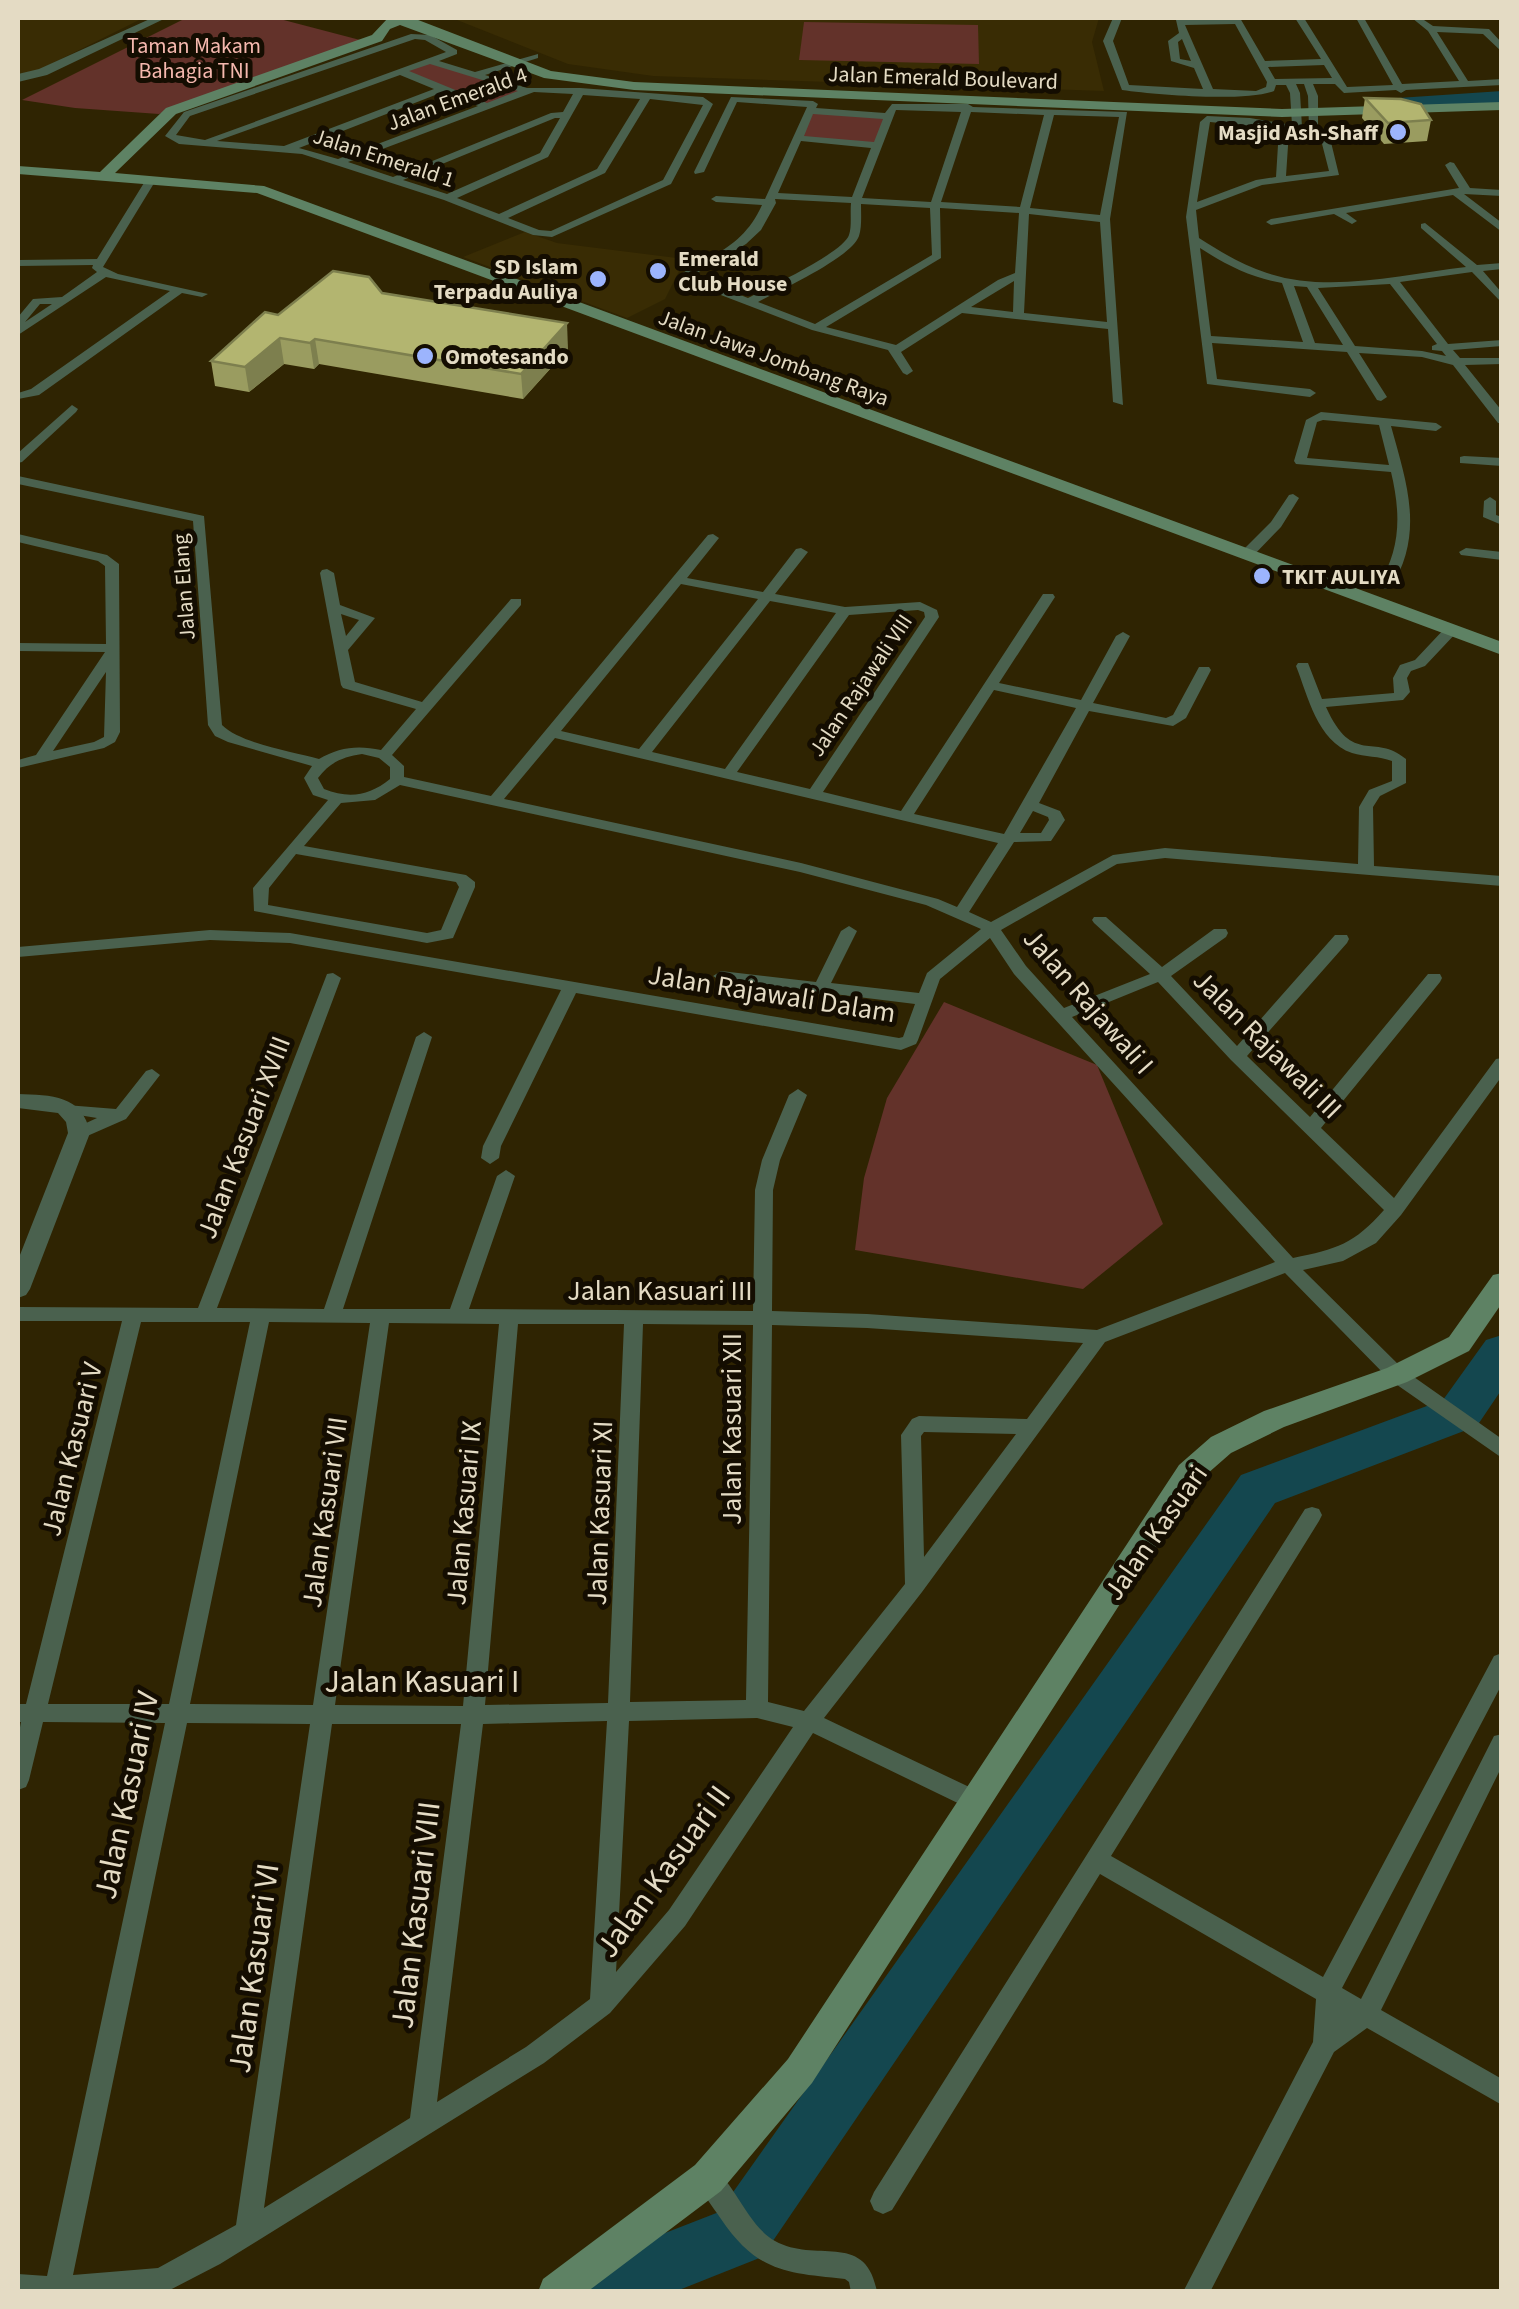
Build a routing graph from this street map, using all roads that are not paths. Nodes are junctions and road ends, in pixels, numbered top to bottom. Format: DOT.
graph roads {
  1 [pos="160,18"];
  2 [pos="438,18"];
  3 [pos="1117,18"];
  4 [pos="1300,18"];
  5 [pos="1360,18"];
  6 [pos="1416,18"];
  7 [pos="1237,19"];
  8 [pos="393,20"];
  9 [pos="1431,29"];
  10 [pos="1182,34"];
  11 [pos="1502,49"];
  12 [pos="517,60"];
  13 [pos="430,61"];
  14 [pos="1324,62"];
  15 [pos="1264,64"];
  16 [pos="1200,66"];
  17 [pos="402,72"];
  18 [pos="476,76"];
  19 [pos="18,78"];
  20 [pos="1336,81"];
  21 [pos="1272,82"];
  22 [pos="1290,82"];
  23 [pos="1306,82"];
  24 [pos="1502,82"];
  25 [pos="1466,84"];
  26 [pos="442,89"];
  27 [pos="1401,90"];
  28 [pos="526,91"];
  29 [pos="580,91"];
  30 [pos="854,91"];
  31 [pos="1502,92"];
  32 [pos="1210,94"];
  33 [pos="647,96"];
  34 [pos="486,106"];
  35 [pos="1502,106"];
  36 [pos="968,107"];
  37 [pos="812,108"];
  38 [pos="1050,110"];
  39 [pos="847,114"];
  40 [pos="1297,114"];
  41 [pos="1314,114"];
  42 [pos="566,116"];
  43 [pos="888,116"];
  44 [pos="1284,128"];
  45 [pos="514,132"];
  46 [pos="798,138"];
  47 [pos="204,142"];
  48 [pos="876,145"];
  49 [pos="551,147"];
  50 [pos="287,149"];
  51 [pos="339,162"];
  52 [pos="1450,164"];
  53 [pos="19,171"];
  54 [pos="699,172"];
  55 [pos="102,177"];
  56 [pos="1281,178"];
  57 [pos="151,180"];
  58 [pos="395,180"];
  59 [pos="1460,192"];
  60 [pos="1502,192"];
  61 [pos="448,198"];
  62 [pos="716,199"];
  63 [pos="772,200"];
  64 [pos="856,200"];
  65 [pos="935,204"];
  66 [pos="1191,208"];
  67 [pos="1024,210"];
  68 [pos="1336,211"];
  69 [pos="500,218"];
  70 [pos="1104,218"];
  71 [pos="1352,221"];
  72 [pos="1272,222"];
  73 [pos="1425,226"];
  74 [pos="1502,229"];
  75 [pos="537,232"];
  76 [pos="1192,238"];
  77 [pos="18,263"];
  78 [pos="1502,266"];
  79 [pos="101,268"];
  80 [pos="1474,268"];
  81 [pos="1021,275"];
  82 [pos="1287,281"];
  83 [pos="1394,283"];
  84 [pos="1311,286"];
  85 [pos="178,291"];
  86 [pos="202,294"];
  87 [pos="64,300"];
  88 [pos="1502,300"];
  89 [pos="747,303"];
  90 [pos="958,309"];
  91 [pos="1018,316"];
  92 [pos="18,322"];
  93 [pos="1113,326"];
  94 [pos="816,328"];
  95 [pos="18,332"];
  96 [pos="1206,339"];
  97 [pos="1502,343"];
  98 [pos="1442,345"];
  99 [pos="1310,346"];
  100 [pos="1350,347"];
  101 [pos="894,350"];
  102 [pos="1422,354"];
  103 [pos="1502,360"];
  104 [pos="1456,362"];
  105 [pos="906,371"];
  106 [pos="1310,392"];
  107 [pos="18,396"];
  108 [pos="1381,397"];
  109 [pos="1119,402"];
  110 [pos="72,409"];
  111 [pos="1502,420"];
  112 [pos="1384,422"];
  113 [pos="1436,426"];
  114 [pos="18,460"];
  115 [pos="1464,460"];
  116 [pos="1502,462"];
  117 [pos="1396,469"];
  118 [pos="18,480"];
  119 [pos="1293,498"];
  120 [pos="1490,501"];
  121 [pos="1502,521"];
  122 [pos="18,538"];
  123 [pos="714,538"];
  124 [pos="800,552"];
  125 [pos="1466,552"];
  126 [pos="1246,555"];
  127 [pos="1502,556"];
  128 [pos="327,573"];
  129 [pos="680,580"];
  130 [pos="1380,593"];
  131 [pos="766,597"];
  132 [pos="1048,597"];
  133 [pos="516,602"];
  134 [pos="336,608"];
  135 [pos="844,610"];
  136 [pos="1452,630"];
  137 [pos="1123,636"];
  138 [pos="18,647"];
  139 [pos="1502,648"];
  140 [pos="340,650"];
  141 [pos="111,651"];
  142 [pos="1303,666"];
  143 [pos="1204,670"];
  144 [pos="993,686"];
  145 [pos="1319,703"];
  146 [pos="1084,706"];
  147 [pos="425,707"];
  148 [pos="552,733"];
  149 [pos="384,754"];
  150 [pos="643,754"];
  151 [pos="41,759"];
  152 [pos="18,764"];
  153 [pos="319,764"];
  154 [pos="728,775"];
  155 [pos="397,780"];
  156 [pos="814,795"];
  157 [pos="336,800"];
  158 [pos="493,803"];
  159 [pos="1030,805"];
  160 [pos="904,817"];
  161 [pos="1007,839"];
  162 [pos="293,849"];
  163 [pos="1366,868"];
  164 [pos="1502,881"];
  165 [pos="960,914"];
  166 [pos="1100,920"];
  167 [pos="992,928"];
  168 [pos="849,931"];
  169 [pos="1220,933"];
  170 [pos="1341,940"];
  171 [pos="18,952"];
  172 [pos="1161,975"];
  173 [pos="721,976"];
  174 [pos="333,978"];
  175 [pos="1434,978"];
  176 [pos="571,986"];
  177 [pos="820,990"];
  178 [pos="922,999"];
  179 [pos="1061,1014"];
  180 [pos="424,1037"];
  181 [pos="1238,1056"];
  182 [pos="1502,1063"];
  183 [pos="152,1075"];
  184 [pos="798,1095"];
  185 [pos="18,1100"];
  186 [pos="72,1109"];
  187 [pos="120,1115"];
  188 [pos="1312,1128"];
  189 [pos="79,1133"];
  190 [pos="490,1158"];
  191 [pos="506,1176"];
  192 [pos="1395,1210"];
  193 [pos="1288,1264"];
  194 [pos="1502,1282"];
  195 [pos="18,1289"];
  196 [pos="18,1314"];
  197 [pos="133,1314"];
  198 [pos="205,1315"];
  199 [pos="261,1316"];
  200 [pos="331,1316"];
  201 [pos="380,1317"];
  202 [pos="457,1317"];
  203 [pos="509,1317"];
  204 [pos="634,1318"];
  205 [pos="760,1318"];
  206 [pos="1098,1337"];
  207 [pos="1397,1375"];
  208 [pos="1031,1427"];
  209 [pos="1501,1449"];
  210 [pos="1312,1515"];
  211 [pos="915,1586"];
  212 [pos="1502,1662"];
  213 [pos="757,1709"];
  214 [pos="619,1710"];
  215 [pos="26,1713"];
  216 [pos="322,1714"];
  217 [pos="473,1714"];
  218 [pos="176,1715"];
  219 [pos="809,1721"];
  220 [pos="1502,1743"];
  221 [pos="18,1780"];
  222 [pos="976,1801"];
  223 [pos="1095,1859"];
  224 [pos="1328,1992"];
  225 [pos="602,2006"];
  226 [pos="1366,2015"];
  227 [pos="1325,2044"];
  228 [pos="1502,2092"];
  229 [pos="422,2124"];
  230 [pos="708,2178"];
  231 [pos="883,2201"];
  232 [pos="248,2232"];
  233 [pos="18,2287"];
  234 [pos="57,2289"];
  235 [pos="556,2292"];
  236 [pos="864,2292"];
  237 [pos="1196,2292"];
  1 -- 19 [label="street"];
  2 -- 12 [label="main road, Jalan Emerald Boulevard"];
  3 -- 32 [label="street"];
  4 -- 14 [label="street"];
  5 -- 27 [label="street"];
  6 -- 9 [label="street"];
  7 -- 10 [label="street"];
  7 -- 15 [label="street"];
  8 -- 12 [label="main road, Jalan Emerald Boulevard"];
  8 -- 55 [label="main road"];
  9 -- 11 [label="street"];
  9 -- 25 [label="street"];
  10 -- 16 [label="street"];
  10 -- 16 [label="street"];
  12 -- 18 [label="street"];
  12 -- 30 [label="main road, Jalan Emerald Boulevard"];
  13 -- 17 [label="street"];
  13 -- 18 [label="street"];
  13 -- 47 [label="street"];
  14 -- 15 [label="street"];
  14 -- 20 [label="street"];
  15 -- 21 [label="street"];
  16 -- 32 [label="street"];
  17 -- 26 [label="street"];
  17 -- 47 [label="street"];
  18 -- 28 [label="street"];
  20 -- 23 [label="street"];
  20 -- 27 [label="street"];
  21 -- 22 [label="street"];
  21 -- 32 [label="street"];
  22 -- 23 [label="street"];
  22 -- 40 [label="street"];
  23 -- 41 [label="street"];
  24 -- 25 [label="street"];
  25 -- 27 [label="street"];
  26 -- 34 [label="street"];
  26 -- 50 [label="street"];
  28 -- 29 [label="street, Jalan Emerald 4"];
  28 -- 34 [label="street, Jalan Emerald 4"];
  29 -- 33 [label="street, Jalan Emerald 4"];
  29 -- 42 [label="street"];
  30 -- 39 [label="street"];
  30 -- 40 [label="main road, Jalan Emerald Boulevard"];
  31 -- 41 [label="main road, Jalan Emerald Boulevard"];
  33 -- 69 [label="street"];
  33 -- 75 [label="street, Jalan Emerald 4"];
  34 -- 51 [label="street, Jalan Emerald 4"];
  35 -- 41 [label="main road, Jalan Emerald Boulevard"];
  36 -- 38 [label="street"];
  36 -- 43 [label="street"];
  36 -- 65 [label="street"];
  37 -- 39 [label="street"];
  37 -- 46 [label="street"];
  37 -- 54 [label="street"];
  38 -- 67 [label="street"];
  38 -- 70 [label="street"];
  39 -- 43 [label="street"];
  40 -- 41 [label="main road, Jalan Emerald Boulevard"];
  40 -- 44 [label="street"];
  41 -- 56 [label="street"];
  42 -- 45 [label="street"];
  42 -- 49 [label="street"];
  43 -- 48 [label="street"];
  44 -- 56 [label="street"];
  44 -- 66 [label="street"];
  45 -- 49 [label="street"];
  45 -- 58 [label="street"];
  46 -- 48 [label="street"];
  46 -- 63 [label="street"];
  47 -- 50 [label="street, Jalan Emerald 1"];
  48 -- 64 [label="street"];
  49 -- 61 [label="street"];
  50 -- 51 [label="street, Jalan Emerald 1"];
  51 -- 58 [label="street, Jalan Emerald 1"];
  52 -- 59 [label="street"];
  53 -- 55 [label="main road, Jalan Jawa Jombang Raya"];
  55 -- 57 [label="main road, Jalan Jawa Jombang Raya"];
  56 -- 66 [label="street"];
  57 -- 79 [label="street"];
  57 -- 126 [label="main road, Jalan Jawa Jombang Raya"];
  58 -- 61 [label="street, Jalan Emerald 1"];
  59 -- 60 [label="street"];
  59 -- 68 [label="street"];
  59 -- 74 [label="street"];
  61 -- 69 [label="street, Jalan Emerald 1"];
  62 -- 63 [label="street"];
  63 -- 64 [label="street"];
  63 -- 89 [label="street"];
  64 -- 65 [label="street"];
  64 -- 89 [label="street"];
  65 -- 67 [label="street"];
  65 -- 94 [label="street"];
  66 -- 76 [label="street"];
  67 -- 70 [label="street"];
  67 -- 81 [label="street"];
  68 -- 71 [label="street"];
  68 -- 72 [label="street"];
  69 -- 75 [label="street, Jalan Emerald 1"];
  70 -- 93 [label="street"];
  73 -- 80 [label="street"];
  76 -- 82 [label="street"];
  76 -- 96 [label="street"];
  77 -- 79 [label="street"];
  78 -- 80 [label="street"];
  79 -- 85 [label="street"];
  79 -- 87 [label="street"];
  80 -- 83 [label="street"];
  80 -- 88 [label="street"];
  81 -- 90 [label="street"];
  81 -- 91 [label="street"];
  82 -- 84 [label="street"];
  82 -- 99 [label="street"];
  83 -- 84 [label="street"];
  83 -- 98 [label="street"];
  84 -- 100 [label="street"];
  85 -- 86 [label="street"];
  85 -- 107 [label="street"];
  87 -- 92 [label="street"];
  87 -- 95 [label="street"];
  89 -- 94 [label="street"];
  90 -- 91 [label="street"];
  90 -- 101 [label="street"];
  91 -- 93 [label="street"];
  93 -- 109 [label="street"];
  94 -- 101 [label="street"];
  96 -- 99 [label="street"];
  96 -- 106 [label="street"];
  97 -- 98 [label="street"];
  98 -- 102 [label="street"];
  98 -- 104 [label="street"];
  99 -- 100 [label="street"];
  100 -- 102 [label="street"];
  100 -- 108 [label="street"];
  101 -- 105 [label="street"];
  102 -- 104 [label="street"];
  103 -- 104 [label="street"];
  104 -- 111 [label="street"];
  110 -- 114 [label="street"];
  112 -- 113 [label="street"];
  112 -- 117 [label="street"];
  112 -- 117 [label="street"];
  115 -- 116 [label="street"];
  117 -- 130 [label="street"];
  118 -- 153 [label="street, Jalan Elang"];
  119 -- 126 [label="street"];
  120 -- 121 [label="street"];
  122 -- 141 [label="street"];
  123 -- 129 [label="street"];
  124 -- 131 [label="street"];
  125 -- 127 [label="street"];
  126 -- 130 [label="main road, Jalan Jawa Jombang Raya"];
  128 -- 134 [label="street"];
  129 -- 131 [label="street, Jalan Rajawali VIII"];
  129 -- 148 [label="street"];
  130 -- 136 [label="main road, Jalan Jawa Jombang Raya"];
  131 -- 135 [label="street, Jalan Rajawali VIII"];
  131 -- 150 [label="street"];
  132 -- 144 [label="street"];
  133 -- 147 [label="street"];
  134 -- 140 [label="street"];
  134 -- 140 [label="street"];
  135 -- 154 [label="street"];
  135 -- 156 [label="street, Jalan Rajawali VIII"];
  136 -- 139 [label="main road, Jalan Jawa Jombang Raya"];
  136 -- 145 [label="street"];
  137 -- 146 [label="street"];
  138 -- 141 [label="street"];
  140 -- 147 [label="street"];
  141 -- 151 [label="street"];
  141 -- 151 [label="street"];
  142 -- 145 [label="street"];
  143 -- 146 [label="street"];
  144 -- 146 [label="street"];
  144 -- 160 [label="street"];
  145 -- 163 [label="street"];
  146 -- 159 [label="street"];
  147 -- 149 [label="street"];
  148 -- 150 [label="street"];
  148 -- 158 [label="street"];
  149 -- 153 [label="street"];
  149 -- 155 [label="street"];
  150 -- 154 [label="street"];
  151 -- 152 [label="street"];
  153 -- 157 [label="street"];
  154 -- 156 [label="street"];
  155 -- 157 [label="street"];
  155 -- 158 [label="street, Jalan Rajawali I"];
  156 -- 160 [label="street"];
  157 -- 162 [label="street"];
  158 -- 165 [label="street, Jalan Rajawali I"];
  159 -- 161 [label="street"];
  159 -- 161 [label="street"];
  160 -- 161 [label="street"];
  161 -- 165 [label="street"];
  162 -- 162 [label="street"];
  163 -- 164 [label="street, Jalan Rajawali Dalam"];
  163 -- 167 [label="street, Jalan Rajawali Dalam"];
  165 -- 167 [label="street, Jalan Rajawali I"];
  166 -- 172 [label="street, Jalan Rajawali III"];
  167 -- 178 [label="street, Jalan Rajawali Dalam"];
  167 -- 179 [label="street, Jalan Rajawali I"];
  168 -- 177 [label="street"];
  169 -- 172 [label="street"];
  170 -- 181 [label="street"];
  171 -- 176 [label="street, Jalan Rajawali Dalam"];
  172 -- 179 [label="street"];
  172 -- 181 [label="street, Jalan Rajawali III"];
  173 -- 177 [label="street"];
  174 -- 198 [label="street, Jalan Kasuari XVIII"];
  175 -- 188 [label="street"];
  176 -- 178 [label="street, Jalan Rajawali Dalam"];
  176 -- 190 [label="street"];
  177 -- 178 [label="street"];
  179 -- 193 [label="street, Jalan Rajawali I"];
  180 -- 200 [label="street"];
  181 -- 188 [label="street, Jalan Rajawali III"];
  182 -- 192 [label="street"];
  183 -- 187 [label="street"];
  184 -- 205 [label="street, Jalan Kasuari XII"];
  185 -- 186 [label="street"];
  186 -- 187 [label="street"];
  186 -- 189 [label="street"];
  187 -- 189 [label="street"];
  188 -- 192 [label="street, Jalan Rajawali III"];
  189 -- 195 [label="street"];
  191 -- 202 [label="street"];
  192 -- 193 [label="street"];
  193 -- 206 [label="street, Jalan Kasuari III"];
  193 -- 207 [label="street, Jalan Rajawali I"];
  194 -- 207 [label="main road, Jalan Kasuari"];
  196 -- 197 [label="street, Jalan Kasuari III"];
  197 -- 198 [label="street, Jalan Kasuari III"];
  197 -- 215 [label="street, Jalan Kasuari V"];
  198 -- 199 [label="street, Jalan Kasuari III"];
  199 -- 200 [label="street, Jalan Kasuari III"];
  199 -- 218 [label="street, Jalan Kasuari IV"];
  200 -- 201 [label="street, Jalan Kasuari III"];
  201 -- 202 [label="street, Jalan Kasuari III"];
  201 -- 216 [label="street, Jalan Kasuari VII"];
  202 -- 203 [label="street, Jalan Kasuari III"];
  203 -- 204 [label="street, Jalan Kasuari III"];
  203 -- 217 [label="street, Jalan Kasuari IX"];
  204 -- 205 [label="street, Jalan Kasuari III"];
  204 -- 214 [label="street, Jalan Kasuari XI"];
  205 -- 206 [label="street, Jalan Kasuari III"];
  205 -- 213 [label="street, Jalan Kasuari XII"];
  206 -- 208 [label="street, Jalan Kasuari II"];
  207 -- 209 [label="street, Jalan Rajawali I"];
  207 -- 222 [label="main road, Jalan Kasuari"];
  208 -- 211 [label="street, Jalan Kasuari II"];
  208 -- 211 [label="street"];
  210 -- 223 [label="street"];
  211 -- 219 [label="street, Jalan Kasuari II"];
  212 -- 224 [label="street"];
  213 -- 214 [label="street, Jalan Kasuari I"];
  213 -- 219 [label="street, Jalan Kasuari I"];
  214 -- 217 [label="street, Jalan Kasuari I"];
  214 -- 225 [label="street, Jalan Kasuari XI"];
  215 -- 218 [label="street, Jalan Kasuari I"];
  215 -- 221 [label="street"];
  216 -- 217 [label="street, Jalan Kasuari I"];
  216 -- 218 [label="street, Jalan Kasuari I"];
  216 -- 232 [label="street, Jalan Kasuari VI"];
  217 -- 229 [label="street, Jalan Kasuari VIII"];
  218 -- 234 [label="street, Jalan Kasuari IV"];
  219 -- 222 [label="street"];
  219 -- 225 [label="street, Jalan Kasuari II"];
  220 -- 226 [label="street"];
  222 -- 230 [label="main road, Jalan Kasuari"];
  223 -- 224 [label="street"];
  223 -- 231 [label="street"];
  224 -- 226 [label="street"];
  224 -- 227 [label="street"];
  225 -- 229 [label="street, Jalan Kasuari II"];
  226 -- 227 [label="street"];
  226 -- 228 [label="street"];
  227 -- 237 [label="street"];
  229 -- 232 [label="street, Jalan Kasuari II"];
  230 -- 235 [label="main road, Jalan Kasuari"];
  230 -- 236 [label="street"];
  232 -- 234 [label="street, Jalan Kasuari II"];
  233 -- 234 [label="street, Jalan Kasuari II"];
}
